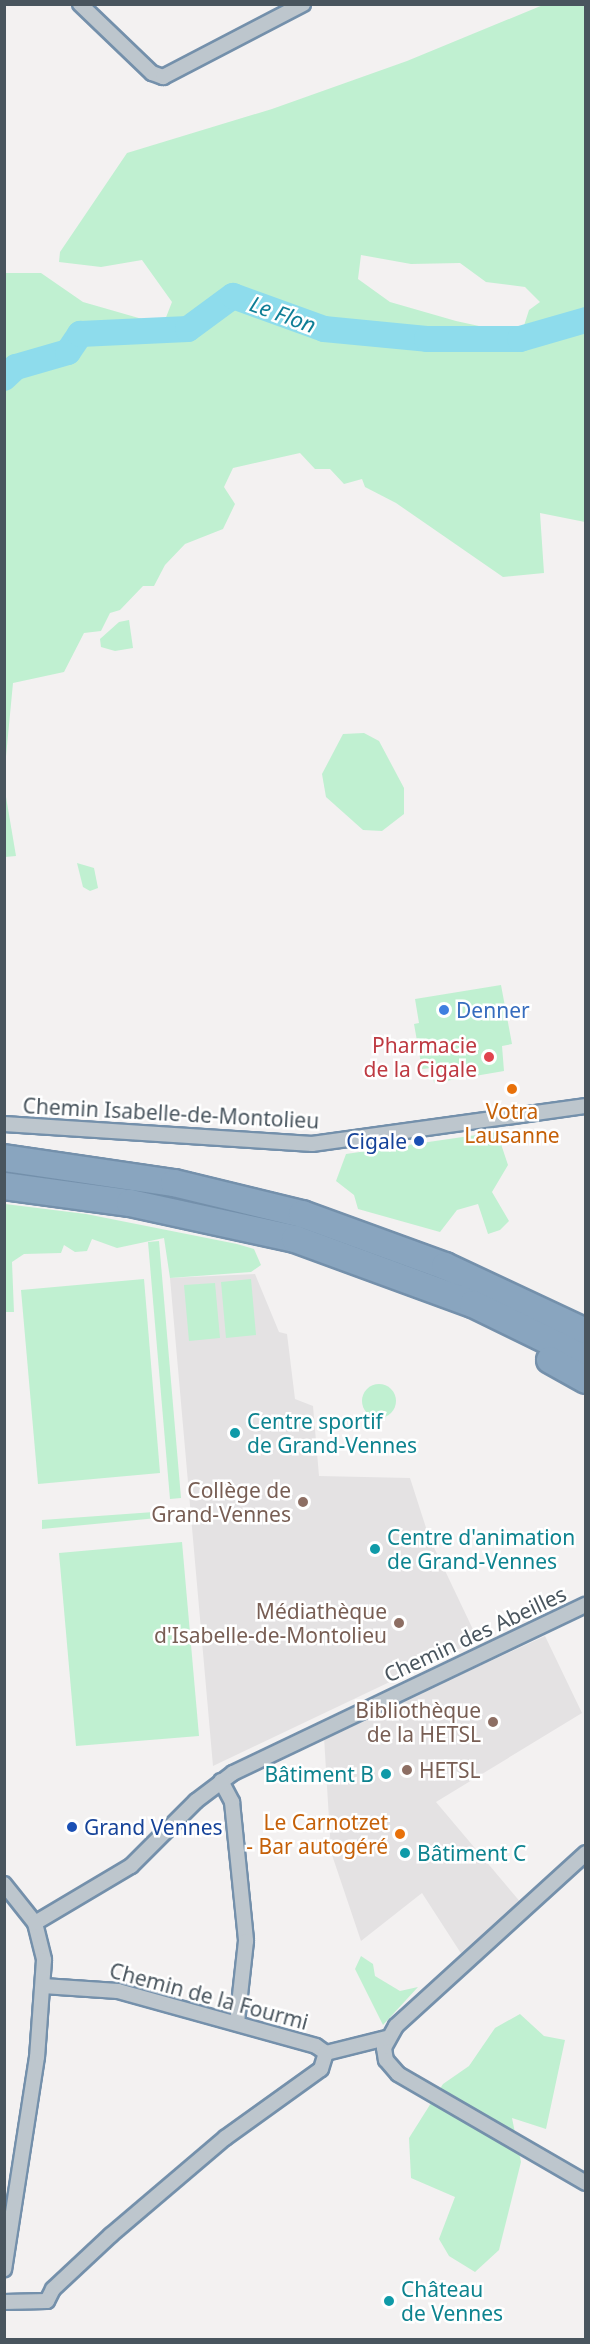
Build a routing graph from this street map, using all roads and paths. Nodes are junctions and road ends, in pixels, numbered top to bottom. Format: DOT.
graph roads {
  1 [pos="80,4"];
  2 [pos="303,4"];
  3 [pos="585,1106"];
  4 [pos="4,1124"];
  5 [pos="4,1158"];
  6 [pos="4,1186"];
  7 [pos="294,1244"];
  8 [pos="585,1332"];
  9 [pos="585,1359"];
  10 [pos="585,1380"];
  11 [pos="585,1605"];
  12 [pos="221,1781"];
  13 [pos="585,1853"];
  14 [pos="4,1884"];
  15 [pos="35,1923"];
  16 [pos="43,1986"];
  17 [pos="237,2023"];
  18 [pos="386,2038"];
  19 [pos="326,2053"];
  20 [pos="585,2183"];
  21 [pos="4,2269"];
  22 [pos="4,2302"];
  1 -- 2 [label="street"];
  3 -- 4 [label="street, Chemin Isabelle-de-Montolieu"];
  5 -- 8 [label="highway"];
  6 -- 7 [label="highway"];
  7 -- 9 [label="highway"];
  7 -- 10 [label="highway"];
  11 -- 12 [label="street, Chemin des Abeilles"];
  12 -- 15 [label="street, Chemin des Abeilles"];
  12 -- 17 [label="street"];
  13 -- 18 [label="street"];
  14 -- 15 [label="street"];
  15 -- 16 [label="street"];
  16 -- 17 [label="street, Chemin de la Fourmi"];
  16 -- 21 [label="street"];
  17 -- 19 [label="street, Chemin de la Fourmi"];
  18 -- 19 [label="street"];
  18 -- 20 [label="street"];
  19 -- 22 [label="street"];
}
